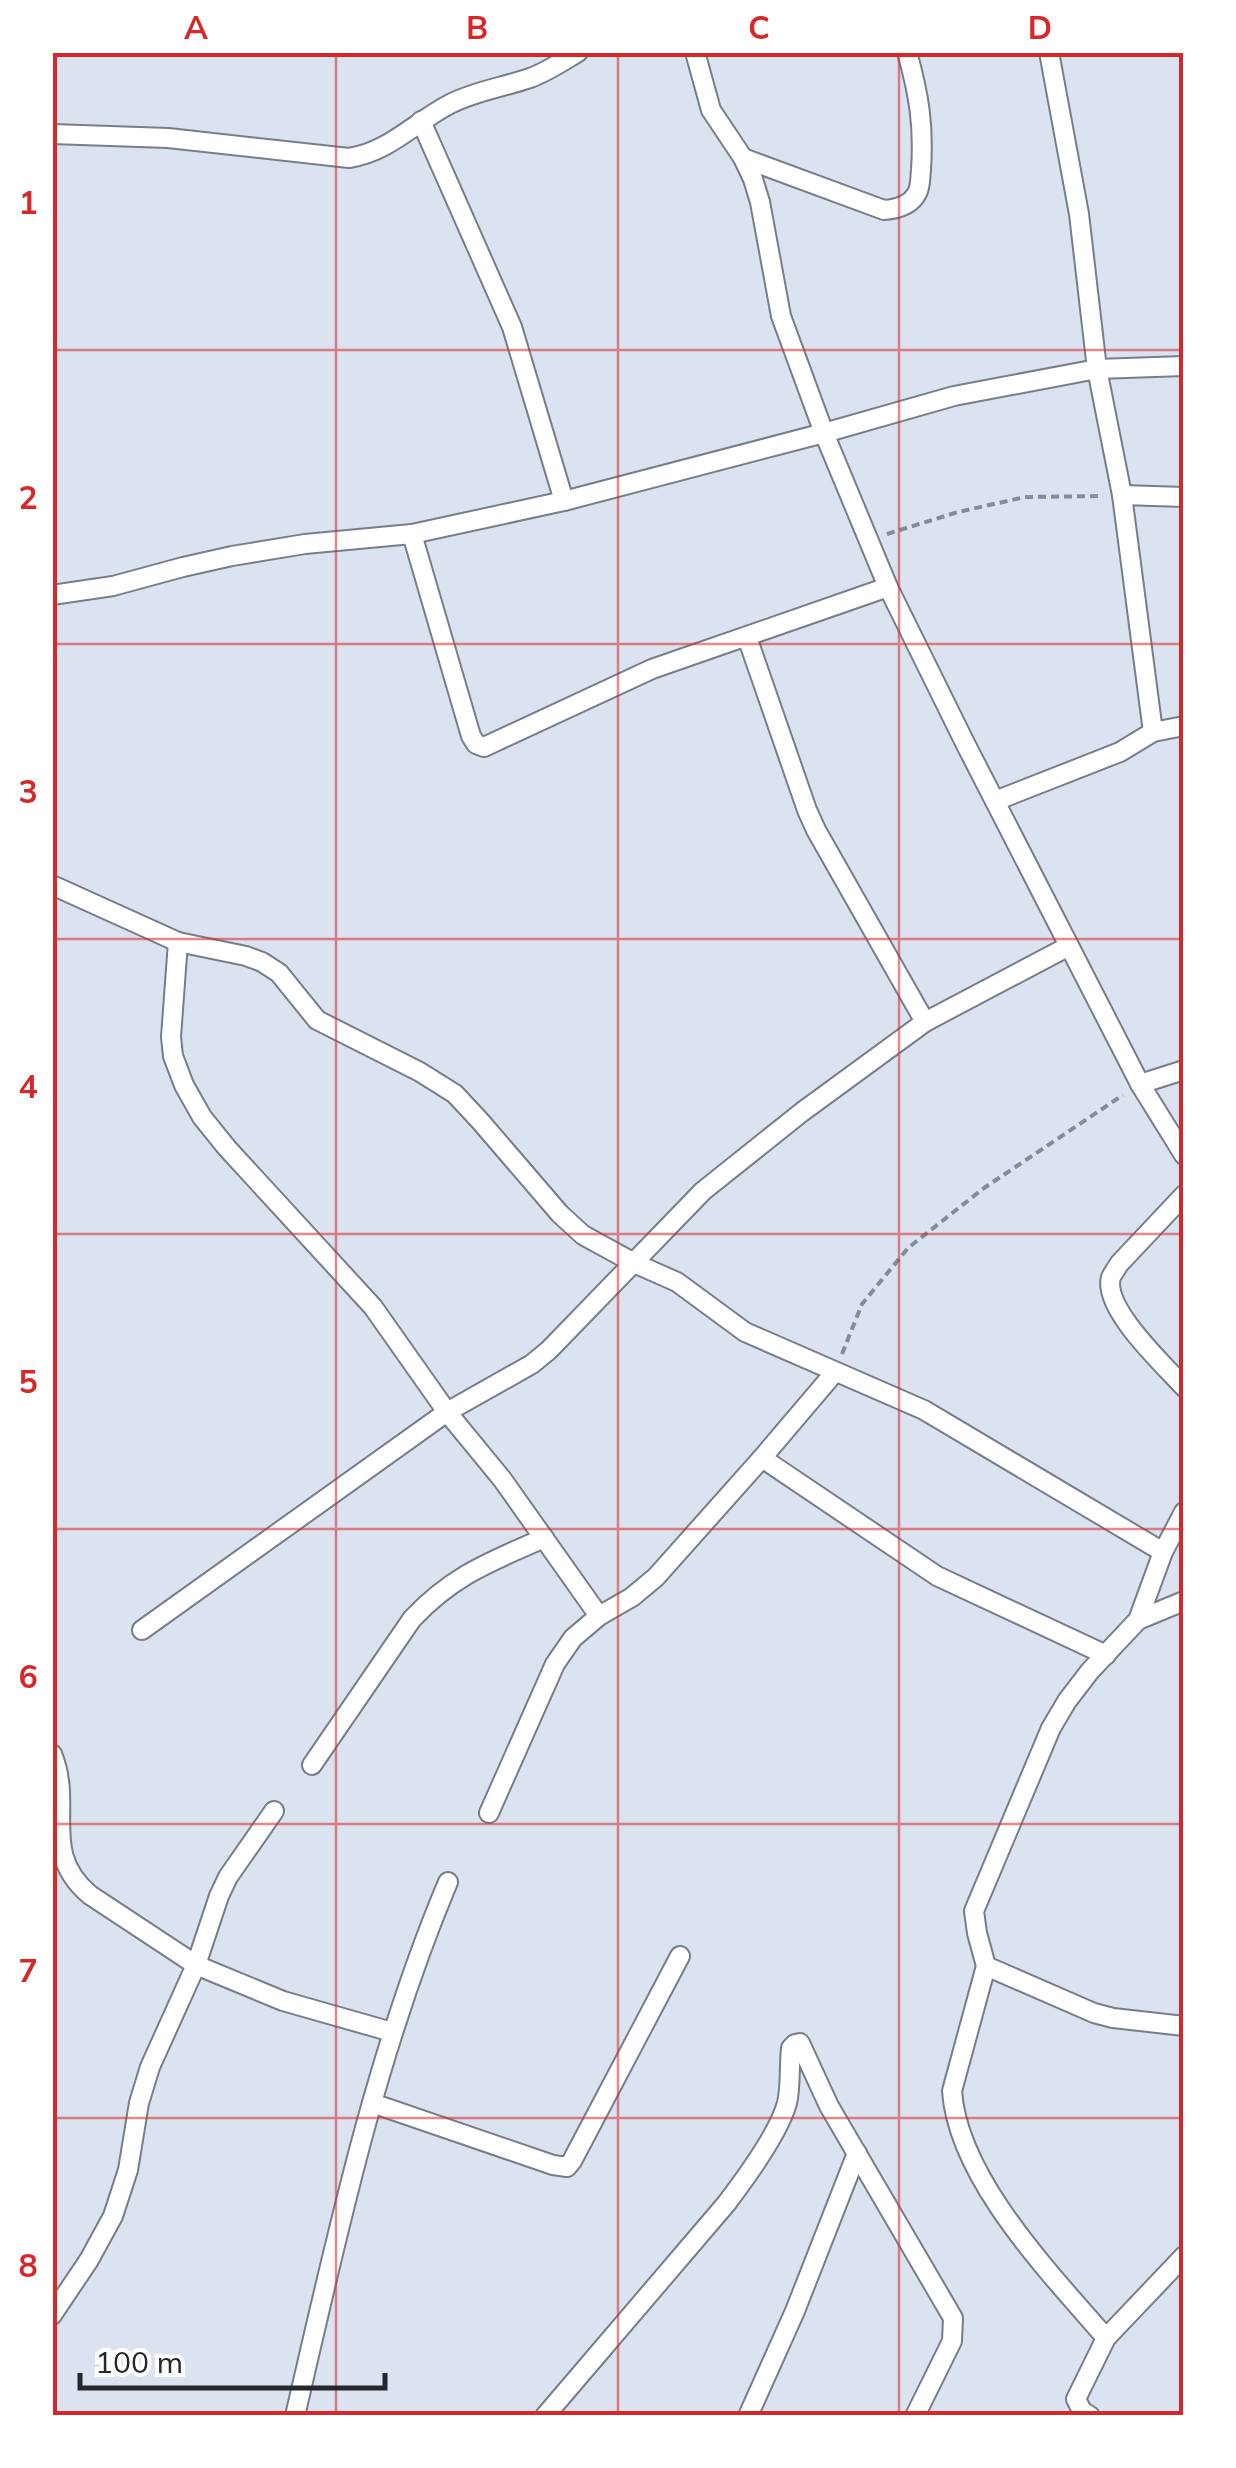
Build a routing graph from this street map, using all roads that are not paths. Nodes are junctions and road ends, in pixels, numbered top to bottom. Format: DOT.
graph roads {
  1 [pos="578,52"];
  2 [pos="695,52"];
  3 [pos="907,52"];
  4 [pos="1049,52"];
  5 [pos="422,121"];
  6 [pos="52,134"];
  7 [pos="743,158"];
  8 [pos="1184,366"];
  9 [pos="1097,369"];
  10 [pos="824,433"];
  11 [pos="1122,495"];
  12 [pos="1184,497"];
  13 [pos="564,501"];
  14 [pos="412,534"];
  15 [pos="888,587"];
  16 [pos="52,596"];
  17 [pos="748,637"];
  18 [pos="1184,726"];
  19 [pos="1152,732"];
  20 [pos="995,801"];
  21 [pos="52,885"];
  22 [pos="178,942"];
  23 [pos="1069,946"];
  24 [pos="925,1022"];
  25 [pos="1184,1070"];
  26 [pos="1140,1084"];
  27 [pos="1184,1155"];
  28 [pos="1184,1195"];
  29 [pos="634,1263"];
  30 [pos="835,1372"];
  31 [pos="1184,1387"];
  32 [pos="448,1412"];
  33 [pos="762,1458"];
  34 [pos="1184,1512"];
  35 [pos="544,1538"];
  36 [pos="1163,1552"];
  37 [pos="1184,1601"];
  38 [pos="599,1616"];
  39 [pos="1138,1620"];
  40 [pos="142,1630"];
  41 [pos="1106,1655"];
  42 [pos="52,1754"];
  43 [pos="312,1765"];
  44 [pos="274,1812"];
  45 [pos="489,1813"];
  46 [pos="448,1882"];
  47 [pos="680,1956"];
  48 [pos="196,1965"];
  49 [pos="986,1966"];
  50 [pos="1184,2026"];
  51 [pos="392,2032"];
  52 [pos="372,2103"];
  53 [pos="858,2154"];
  54 [pos="1184,2256"];
  55 [pos="52,2315"];
  56 [pos="1106,2338"];
  57 [pos="295,2416"];
  58 [pos="545,2416"];
  59 [pos="748,2416"];
  60 [pos="914,2416"];
  61 [pos="1090,2416"];
  1 -- 5 [label="street"];
  2 -- 7 [label="street"];
  3 -- 7 [label="street"];
  4 -- 9 [label="street"];
  5 -- 6 [label="street"];
  5 -- 13 [label="street"];
  7 -- 10 [label="street"];
  8 -- 9 [label="street"];
  9 -- 10 [label="street"];
  9 -- 11 [label="street"];
  10 -- 13 [label="street"];
  10 -- 15 [label="street"];
  11 -- 12 [label="street"];
  11 -- 19 [label="street"];
  13 -- 14 [label="street"];
  14 -- 16 [label="street"];
  14 -- 17 [label="street"];
  15 -- 17 [label="street"];
  15 -- 20 [label="street"];
  17 -- 24 [label="street"];
  18 -- 19 [label="street"];
  19 -- 20 [label="street"];
  20 -- 23 [label="street"];
  21 -- 22 [label="street"];
  22 -- 29 [label="street"];
  22 -- 32 [label="street"];
  23 -- 24 [label="street"];
  23 -- 26 [label="street"];
  24 -- 29 [label="street"];
  25 -- 26 [label="street"];
  26 -- 27 [label="street"];
  28 -- 31 [label="street"];
  29 -- 30 [label="street"];
  29 -- 32 [label="street"];
  30 -- 33 [label="street"];
  30 -- 36 [label="street"];
  32 -- 35 [label="street"];
  32 -- 40 [label="street"];
  33 -- 38 [label="street"];
  33 -- 41 [label="street"];
  34 -- 36 [label="street"];
  35 -- 38 [label="street"];
  35 -- 43 [label="street"];
  36 -- 39 [label="street"];
  37 -- 39 [label="street"];
  38 -- 45 [label="street"];
  39 -- 41 [label="street"];
  41 -- 49 [label="street"];
  42 -- 48 [label="street"];
  44 -- 48 [label="street"];
  46 -- 51 [label="street"];
  47 -- 52 [label="street"];
  48 -- 51 [label="street"];
  48 -- 55 [label="street"];
  49 -- 50 [label="street"];
  49 -- 56 [label="street"];
  51 -- 52 [label="street"];
  52 -- 57 [label="street"];
  53 -- 58 [label="street"];
  53 -- 59 [label="street"];
  53 -- 60 [label="street"];
  54 -- 56 [label="street"];
  56 -- 61 [label="street"];
}
